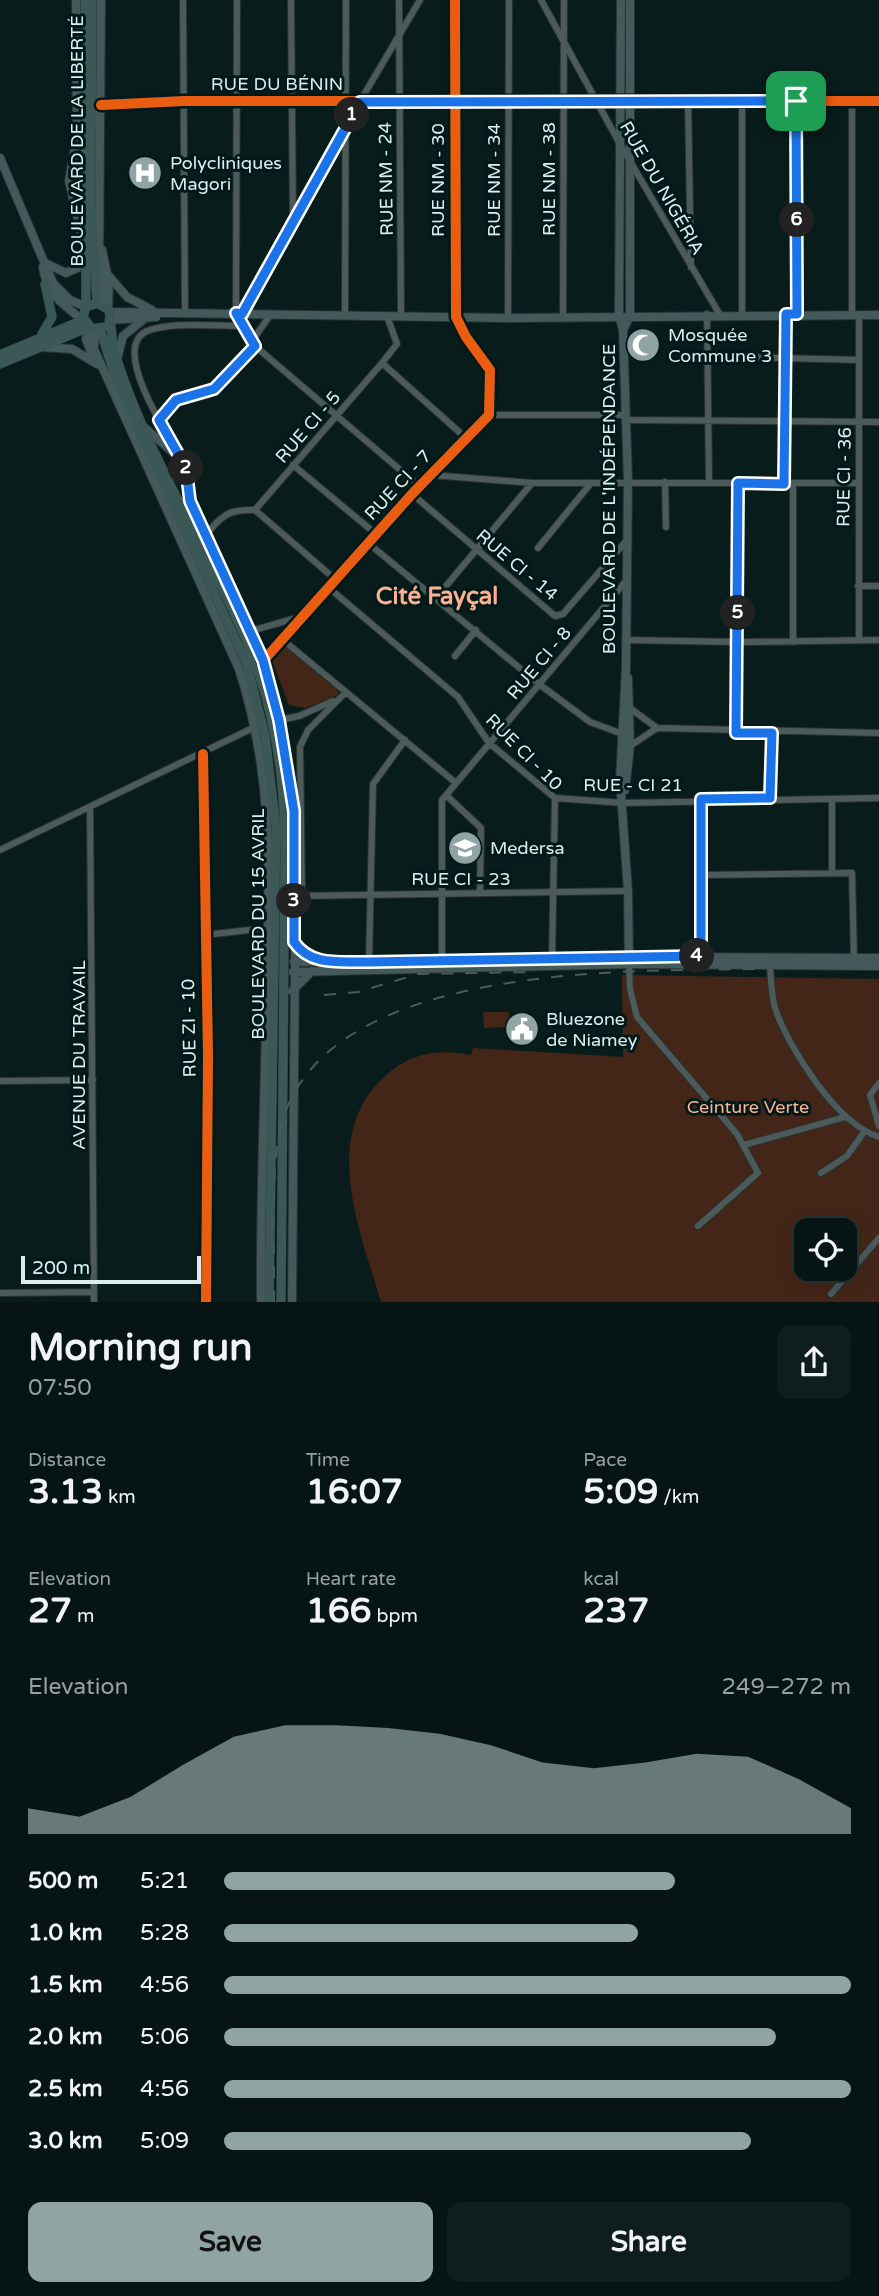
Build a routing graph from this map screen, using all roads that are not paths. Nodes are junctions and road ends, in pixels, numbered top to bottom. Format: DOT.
graph roads {
  1 [pos="76,0"];
  2 [pos="85,0"];
  3 [pos="92,0"];
  4 [pos="101,0"];
  5 [pos="183,0"];
  6 [pos="237,0"];
  7 [pos="291,0"];
  8 [pos="346,0"];
  9 [pos="399,0"];
  10 [pos="420,0"];
  11 [pos="455,0"];
  12 [pos="509,0"];
  13 [pos="541,0"];
  14 [pos="564,0"];
  15 [pos="621,0"];
  16 [pos="630,0"];
  17 [pos="400,36"];
  18 [pos="564,40"];
  19 [pos="184,101"];
  20 [pos="455,101"];
  21 [pos="508,101"];
  22 [pos="563,101"];
  23 [pos="597,101"];
  24 [pos="621,101"];
  25 [pos="688,101"];
  26 [pos="742,101"];
  27 [pos="796,101"];
  28 [pos="852,101"];
  29 [pos="879,101"];
  30 [pos="239,102"];
  31 [pos="291,102"];
  32 [pos="347,102"];
  33 [pos="360,102"];
  34 [pos="399,102"];
  35 [pos="631,102"];
  36 [pos="101,105"];
  37 [pos="346,125"];
  38 [pos="620,144"];
  39 [pos="0,158"];
  40 [pos="630,162"];
  41 [pos="293,221"];
  42 [pos="101,245"];
  43 [pos="86,253"];
  44 [pos="43,261"];
  45 [pos="691,268"];
  46 [pos="108,275"];
  47 [pos="94,282"];
  48 [pos="46,284"];
  49 [pos="86,307"];
  50 [pos="105,309"];
  51 [pos="182,314"];
  52 [pos="239,314"];
  53 [pos="271,314"];
  54 [pos="707,314"];
  55 [pos="742,314"];
  56 [pos="786,314"];
  57 [pos="797,314"];
  58 [pos="879,314"];
  59 [pos="155,315"];
  60 [pos="619,315"];
  61 [pos="720,315"];
  62 [pos="855,315"];
  63 [pos="345,316"];
  64 [pos="387,316"];
  65 [pos="401,316"];
  66 [pos="563,316"];
  67 [pos="630,316"];
  68 [pos="456,317"];
  69 [pos="508,318"];
  70 [pos="92,326"];
  71 [pos="243,326"];
  72 [pos="623,330"];
  73 [pos="39,343"];
  74 [pos="253,343"];
  75 [pos="0,355"];
  76 [pos="707,356"];
  77 [pos="784,357"];
  78 [pos="117,359"];
  79 [pos="859,360"];
  80 [pos="382,363"];
  81 [pos="0,364"];
  82 [pos="97,364"];
  83 [pos="106,377"];
  84 [pos="337,414"];
  85 [pos="489,415"];
  86 [pos="625,418"];
  87 [pos="159,420"];
  88 [pos="709,421"];
  89 [pos="785,421"];
  90 [pos="859,422"];
  91 [pos="879,422"];
  92 [pos="145,428"];
  93 [pos="467,439"];
  94 [pos="182,460"];
  95 [pos="293,464"];
  96 [pos="430,475"];
  97 [pos="628,481"];
  98 [pos="665,482"];
  99 [pos="709,482"];
  100 [pos="532,483"];
  101 [pos="592,483"];
  102 [pos="738,483"];
  103 [pos="858,483"];
  104 [pos="784,484"];
  105 [pos="793,484"];
  106 [pos="419,486"];
  107 [pos="412,494"];
  108 [pos="255,510"];
  109 [pos="666,527"];
  110 [pos="210,530"];
  111 [pos="376,534"];
  112 [pos="626,541"];
  113 [pos="368,543"];
  114 [pos="538,548"];
  115 [pos="478,550"];
  116 [pos="336,580"];
  117 [pos="625,582"];
  118 [pos="858,586"];
  119 [pos="879,586"];
  120 [pos="329,588"];
  121 [pos="436,598"];
  122 [pos="304,616"];
  123 [pos="476,630"];
  124 [pos="251,631"];
  125 [pos="283,640"];
  126 [pos="625,640"];
  127 [pos="859,640"];
  128 [pos="879,640"];
  129 [pos="738,642"];
  130 [pos="793,642"];
  131 [pos="455,656"];
  132 [pos="263,660"];
  133 [pos="626,668"];
  134 [pos="539,684"];
  135 [pos="345,693"];
  136 [pos="631,709"];
  137 [pos="279,720"];
  138 [pos="254,727"];
  139 [pos="657,729"];
  140 [pos="620,733"];
  141 [pos="736,733"];
  142 [pos="772,733"];
  143 [pos="879,733"];
  144 [pos="405,740"];
  145 [pos="489,743"];
  146 [pos="630,746"];
  147 [pos="203,754"];
  148 [pos="456,783"];
  149 [pos="446,795"];
  150 [pos="555,798"];
  151 [pos="770,798"];
  152 [pos="879,798"];
  153 [pos="701,799"];
  154 [pos="832,799"];
  155 [pos="624,803"];
  156 [pos="90,808"];
  157 [pos="0,850"];
  158 [pos="832,873"];
  159 [pos="702,875"];
  160 [pos="628,891"];
  161 [pos="551,892"];
  162 [pos="370,893"];
  163 [pos="439,893"];
  164 [pos="480,893"];
  165 [pos="298,896"];
  166 [pos="268,929"];
  167 [pos="205,935"];
  168 [pos="294,942"];
  169 [pos="701,956"];
  170 [pos="854,958"];
  171 [pos="879,958"];
  172 [pos="552,959"];
  173 [pos="442,960"];
  174 [pos="629,961"];
  175 [pos="369,962"];
  176 [pos="314,965"];
  177 [pos="326,965"];
  178 [pos="770,965"];
  179 [pos="879,966"];
  180 [pos="294,967"];
  181 [pos="292,992"];
  182 [pos="93,1080"];
  183 [pos="0,1081"];
  184 [pos="879,1083"];
  185 [pos="845,1116"];
  186 [pos="879,1126"];
  187 [pos="864,1132"];
  188 [pos="878,1138"];
  189 [pos="744,1145"];
  190 [pos="821,1173"];
  191 [pos="698,1226"];
  192 [pos="879,1238"];
  193 [pos="94,1292"];
  194 [pos="0,1293"];
  195 [pos="831,1294"];
  196 [pos="94,1302"];
  197 [pos="206,1302"];
  198 [pos="261,1302"];
  199 [pos="269,1302"];
  200 [pos="281,1302"];
  201 [pos="292,1302"];
  1 -- 43 [label="main road, BOULEVARD DE LA LIBERTÉ"];
  2 -- 43 [label="highway, BOULEVARD DE LA LIBERTÉ"];
  3 -- 47 [label="highway, BOULEVARD DE LA LIBERTÉ"];
  4 -- 36 [label="main road, BOULEVARD DE LA LIBERTÉ"];
  5 -- 19 [label="street"];
  6 -- 30 [label="street"];
  7 -- 31 [label="street"];
  8 -- 32 [label="street"];
  9 -- 17 [label="street, RUE NM - 24"];
  10 -- 17 [label="street"];
  11 -- 20 [label="street, RUE NM - 30"];
  12 -- 21 [label="street, RUE NM - 34"];
  13 -- 18 [label="street, RUE DU NIGÉRIA"];
  14 -- 18 [label="street, RUE NM - 38"];
  15 -- 24 [label="main road, BOULEVARD DE L'INDÉPENDANCE"];
  16 -- 35 [label="main road, BOULEVARD DE L'INDÉPENDANCE"];
  17 -- 33 [label="street"];
  17 -- 34 [label="street, RUE NM - 24"];
  18 -- 22 [label="street, RUE NM - 38"];
  18 -- 23 [label="street, RUE DU NIGÉRIA"];
  19 -- 30 [label="street, RUE DU BÉNIN"];
  19 -- 36 [label="street, RUE DU BÉNIN"];
  19 -- 51 [label="street"];
  20 -- 21 [label="street, RUE DU BÉNIN"];
  20 -- 34 [label="street, RUE DU BÉNIN"];
  20 -- 68 [label="street, RUE NM - 30"];
  21 -- 22 [label="street, RUE DU BÉNIN"];
  21 -- 69 [label="street, RUE NM - 34"];
  22 -- 23 [label="street, RUE DU BÉNIN"];
  22 -- 66 [label="street, RUE NM - 38"];
  23 -- 24 [label="street, RUE DU BÉNIN"];
  23 -- 38 [label="street, RUE DU NIGÉRIA"];
  24 -- 35 [label="street, RUE DU BÉNIN"];
  24 -- 38 [label="main road, BOULEVARD DE L'INDÉPENDANCE"];
  25 -- 26 [label="street, RUE DU BÉNIN"];
  25 -- 35 [label="street, RUE DU BÉNIN"];
  25 -- 45 [label="street"];
  26 -- 27 [label="street, RUE DU BÉNIN"];
  26 -- 55 [label="street"];
  27 -- 28 [label="street, RUE DU BÉNIN"];
  27 -- 57 [label="street"];
  28 -- 29 [label="street, RUE DU BÉNIN"];
  28 -- 62 [label="street, RUE CI - 36"];
  30 -- 31 [label="street, RUE DU BÉNIN"];
  30 -- 52 [label="street"];
  31 -- 32 [label="street, RUE DU BÉNIN"];
  31 -- 41 [label="street"];
  32 -- 33 [label="street, RUE DU BÉNIN"];
  32 -- 37 [label="street"];
  33 -- 34 [label="street, RUE DU BÉNIN"];
  33 -- 37 [label="street"];
  34 -- 65 [label="street, RUE NM - 24"];
  35 -- 40 [label="main road, BOULEVARD DE L'INDÉPENDANCE"];
  36 -- 42 [label="main road, BOULEVARD DE LA LIBERTÉ"];
  37 -- 41 [label="street"];
  37 -- 63 [label="street"];
  38 -- 40 [label="street, RUE DU NIGÉRIA"];
  38 -- 60 [label="main road, BOULEVARD DE L'INDÉPENDANCE"];
  39 -- 44 [label="main road"];
  40 -- 45 [label="street, RUE DU NIGÉRIA"];
  40 -- 67 [label="main road, BOULEVARD DE L'INDÉPENDANCE"];
  41 -- 52 [label="street"];
  42 -- 46 [label="main road, BOULEVARD DE LA LIBERTÉ"];
  42 -- 50 [label="main road, BOULEVARD DE LA LIBERTÉ"];
  43 -- 44 [label="main road"];
  43 -- 47 [label="main road, BOULEVARD DE LA LIBERTÉ"];
  43 -- 49 [label="highway, BOULEVARD DE LA LIBERTÉ"];
  44 -- 48 [label="main road"];
  44 -- 49 [label="main road"];
  45 -- 61 [label="street, RUE DU NIGÉRIA"];
  46 -- 50 [label="main road, BOULEVARD DE LA LIBERTÉ"];
  46 -- 59 [label="main road"];
  47 -- 50 [label="highway, BOULEVARD DE LA LIBERTÉ"];
  48 -- 70 [label="main road"];
  48 -- 73 [label="highway"];
  49 -- 50 [label="highway"];
  49 -- 70 [label="highway, BOULEVARD DE LA LIBERTÉ"];
  50 -- 59 [label="main road"];
  50 -- 70 [label="highway"];
  50 -- 78 [label="highway, BOULEVARD DU 15 AVRIL"];
  51 -- 52 [label="main road"];
  51 -- 59 [label="main road"];
  52 -- 53 [label="main road"];
  52 -- 71 [label="street"];
  53 -- 63 [label="main road"];
  53 -- 74 [label="street"];
  54 -- 61 [label="main road"];
  54 -- 67 [label="main road"];
  54 -- 76 [label="street"];
  55 -- 56 [label="main road"];
  55 -- 61 [label="main road"];
  56 -- 57 [label="main road"];
  56 -- 77 [label="street"];
  57 -- 62 [label="main road"];
  58 -- 62 [label="main road"];
  59 -- 78 [label="main road"];
  60 -- 66 [label="main road"];
  60 -- 67 [label="main road"];
  60 -- 72 [label="main road, BOULEVARD DE L'INDÉPENDANCE"];
  62 -- 79 [label="street, RUE CI - 36"];
  63 -- 64 [label="main road"];
  64 -- 65 [label="main road"];
  64 -- 80 [label="street, RUE CI - 5"];
  65 -- 68 [label="main road"];
  66 -- 69 [label="main road"];
  67 -- 72 [label="main road, BOULEVARD DE L'INDÉPENDANCE"];
  68 -- 69 [label="main road"];
  68 -- 85 [label="street"];
  70 -- 73 [label="highway"];
  70 -- 82 [label="main road, BOULEVARD DU 15 AVRIL"];
  70 -- 83 [label="main road, BOULEVARD DU 15 AVRIL"];
  70 -- 199 [label="highway, BOULEVARD DU 15 AVRIL"];
  71 -- 74 [label="street"];
  71 -- 87 [label="street"];
  72 -- 86 [label="main road, BOULEVARD DE L'INDÉPENDANCE"];
  73 -- 75 [label="highway"];
  73 -- 81 [label="highway"];
  73 -- 82 [label="main road"];
  74 -- 84 [label="street"];
  74 -- 87 [label="street"];
  76 -- 77 [label="street"];
  76 -- 88 [label="street"];
  77 -- 79 [label="street"];
  77 -- 89 [label="street"];
  78 -- 92 [label="highway, BOULEVARD DU 15 AVRIL"];
  79 -- 90 [label="street, RUE CI - 36"];
  80 -- 84 [label="street, RUE CI - 5"];
  80 -- 93 [label="street"];
  82 -- 83 [label="main road, BOULEVARD DU 15 AVRIL"];
  83 -- 138 [label="main road, BOULEVARD DU 15 AVRIL"];
  84 -- 95 [label="street, RUE CI - 5"];
  84 -- 106 [label="street"];
  85 -- 86 [label="street"];
  85 -- 93 [label="street, RUE CI - 7"];
  86 -- 88 [label="street"];
  86 -- 97 [label="main road, BOULEVARD DE L'INDÉPENDANCE"];
  87 -- 94 [label="street"];
  88 -- 89 [label="street"];
  88 -- 99 [label="street"];
  89 -- 90 [label="street"];
  89 -- 104 [label="street"];
  90 -- 91 [label="street"];
  90 -- 103 [label="street, RUE CI - 36"];
  92 -- 94 [label="main road, BOULEVARD DU 15 AVRIL"];
  92 -- 200 [label="highway, BOULEVARD DU 15 AVRIL"];
  93 -- 96 [label="street, RUE CI - 7"];
  94 -- 124 [label="main road, BOULEVARD DU 15 AVRIL"];
  95 -- 108 [label="street, RUE CI - 5"];
  95 -- 111 [label="street"];
  96 -- 100 [label="street"];
  96 -- 106 [label="street, RUE CI - 7"];
  97 -- 98 [label="street"];
  97 -- 101 [label="street"];
  97 -- 112 [label="main road, BOULEVARD DE L'INDÉPENDANCE"];
  98 -- 99 [label="street"];
  98 -- 109 [label="street"];
  99 -- 102 [label="street"];
  100 -- 101 [label="street"];
  100 -- 115 [label="street"];
  101 -- 114 [label="street"];
  102 -- 104 [label="street"];
  102 -- 129 [label="street"];
  103 -- 105 [label="street"];
  103 -- 118 [label="street, RUE CI - 36"];
  104 -- 105 [label="street"];
  105 -- 130 [label="street"];
  106 -- 107 [label="street, RUE CI - 7"];
  107 -- 111 [label="street, RUE CI - 7"];
  107 -- 115 [label="street, RUE CI - 14"];
  108 -- 110 [label="street"];
  108 -- 116 [label="street"];
  111 -- 113 [label="street, RUE CI - 7"];
  112 -- 115 [label="street, RUE CI - 14"];
  112 -- 117 [label="main road, BOULEVARD DE L'INDÉPENDANCE"];
  113 -- 116 [label="street, RUE CI - 7"];
  113 -- 121 [label="street"];
  115 -- 121 [label="street"];
  116 -- 120 [label="street, RUE CI - 7"];
  117 -- 126 [label="main road, BOULEVARD DE L'INDÉPENDANCE"];
  117 -- 134 [label="street, RUE CI - 8"];
  118 -- 119 [label="street"];
  118 -- 127 [label="street, RUE CI - 36"];
  120 -- 122 [label="street, RUE CI - 7"];
  120 -- 145 [label="street, RUE CI - 10"];
  121 -- 123 [label="street"];
  122 -- 124 [label="street"];
  122 -- 125 [label="street, RUE CI - 7"];
  123 -- 131 [label="street"];
  123 -- 134 [label="street"];
  124 -- 132 [label="main road, BOULEVARD DU 15 AVRIL"];
  125 -- 132 [label="street, RUE CI - 7"];
  125 -- 135 [label="street"];
  126 -- 129 [label="street"];
  126 -- 133 [label="main road, BOULEVARD DE L'INDÉPENDANCE"];
  127 -- 128 [label="street"];
  127 -- 130 [label="street"];
  129 -- 130 [label="street"];
  129 -- 141 [label="street"];
  132 -- 137 [label="main road, BOULEVARD DU 15 AVRIL"];
  133 -- 136 [label="main road, BOULEVARD DE L'INDÉPENDANCE"];
  133 -- 140 [label="main road, BOULEVARD DE L'INDÉPENDANCE"];
  134 -- 140 [label="street"];
  134 -- 145 [label="street, RUE CI - 8"];
  135 -- 137 [label="street"];
  135 -- 144 [label="street"];
  135 -- 165 [label="street"];
  136 -- 139 [label="street"];
  136 -- 146 [label="main road, BOULEVARD DE L'INDÉPENDANCE"];
  137 -- 165 [label="main road, BOULEVARD DU 15 AVRIL"];
  138 -- 147 [label="street"];
  138 -- 166 [label="main road, BOULEVARD DU 15 AVRIL"];
  139 -- 141 [label="street"];
  139 -- 146 [label="street"];
  140 -- 155 [label="main road, BOULEVARD DE L'INDÉPENDANCE"];
  141 -- 142 [label="street"];
  142 -- 143 [label="street"];
  142 -- 151 [label="street"];
  144 -- 148 [label="street"];
  144 -- 162 [label="street"];
  145 -- 148 [label="street, RUE CI - 8"];
  145 -- 150 [label="street, RUE CI - 10"];
  146 -- 155 [label="main road, BOULEVARD DE L'INDÉPENDANCE"];
  147 -- 156 [label="street"];
  147 -- 167 [label="street, RUE ZI - 10"];
  148 -- 149 [label="street, RUE CI - 8"];
  149 -- 163 [label="street, RUE CI - 8"];
  149 -- 164 [label="street"];
  150 -- 155 [label="street, RUE - CI 21"];
  150 -- 161 [label="street, RUE CI - 10"];
  151 -- 153 [label="street, RUE - CI 21"];
  151 -- 154 [label="street, RUE - CI 21"];
  152 -- 154 [label="street, RUE - CI 21"];
  153 -- 155 [label="street, RUE - CI 21"];
  153 -- 159 [label="street"];
  154 -- 158 [label="street"];
  155 -- 160 [label="main road, BOULEVARD DE L'INDÉPENDANCE"];
  156 -- 157 [label="street"];
  156 -- 182 [label="street, AVENUE DU TRAVAIL"];
  158 -- 159 [label="street"];
  158 -- 170 [label="street"];
  159 -- 169 [label="street"];
  160 -- 161 [label="street, RUE CI - 23"];
  160 -- 174 [label="main road, BOULEVARD DE L'INDÉPENDANCE"];
  161 -- 164 [label="street, RUE CI - 23"];
  161 -- 172 [label="street, RUE CI - 10"];
  162 -- 163 [label="street, RUE CI - 23"];
  162 -- 165 [label="street, RUE CI - 23"];
  162 -- 175 [label="street"];
  163 -- 164 [label="street, RUE CI - 23"];
  163 -- 173 [label="street, RUE CI - 8"];
  165 -- 168 [label="main road, BOULEVARD DU 15 AVRIL"];
  166 -- 167 [label="street"];
  166 -- 198 [label="main road, BOULEVARD DU 15 AVRIL"];
  167 -- 197 [label="street, RUE ZI - 10"];
  168 -- 176 [label="main road"];
  168 -- 180 [label="main road, BOULEVARD DU 15 AVRIL"];
  169 -- 170 [label="main road"];
  169 -- 174 [label="main road"];
  170 -- 171 [label="main road"];
  172 -- 173 [label="main road"];
  172 -- 174 [label="main road"];
  173 -- 175 [label="main road"];
  174 -- 177 [label="main road"];
  174 -- 178 [label="main road"];
  174 -- 189 [label="street, BOULEVARD DE L'INDÉPENDANCE"];
  175 -- 177 [label="main road"];
  176 -- 177 [label="main road"];
  176 -- 180 [label="main road"];
  176 -- 181 [label="main road"];
  178 -- 179 [label="main road"];
  178 -- 185 [label="street"];
  180 -- 181 [label="main road, BOULEVARD DU 15 AVRIL"];
  181 -- 201 [label="main road, BOULEVARD DU 15 AVRIL"];
  182 -- 183 [label="street"];
  182 -- 193 [label="street, AVENUE DU TRAVAIL"];
  184 -- 186 [label="street"];
  185 -- 187 [label="street"];
  185 -- 189 [label="street"];
  187 -- 188 [label="street"];
  187 -- 190 [label="street"];
  189 -- 191 [label="street, BOULEVARD DE L'INDÉPENDANCE"];
  192 -- 195 [label="street"];
  193 -- 194 [label="street"];
  193 -- 196 [label="street, AVENUE DU TRAVAIL"];
}
